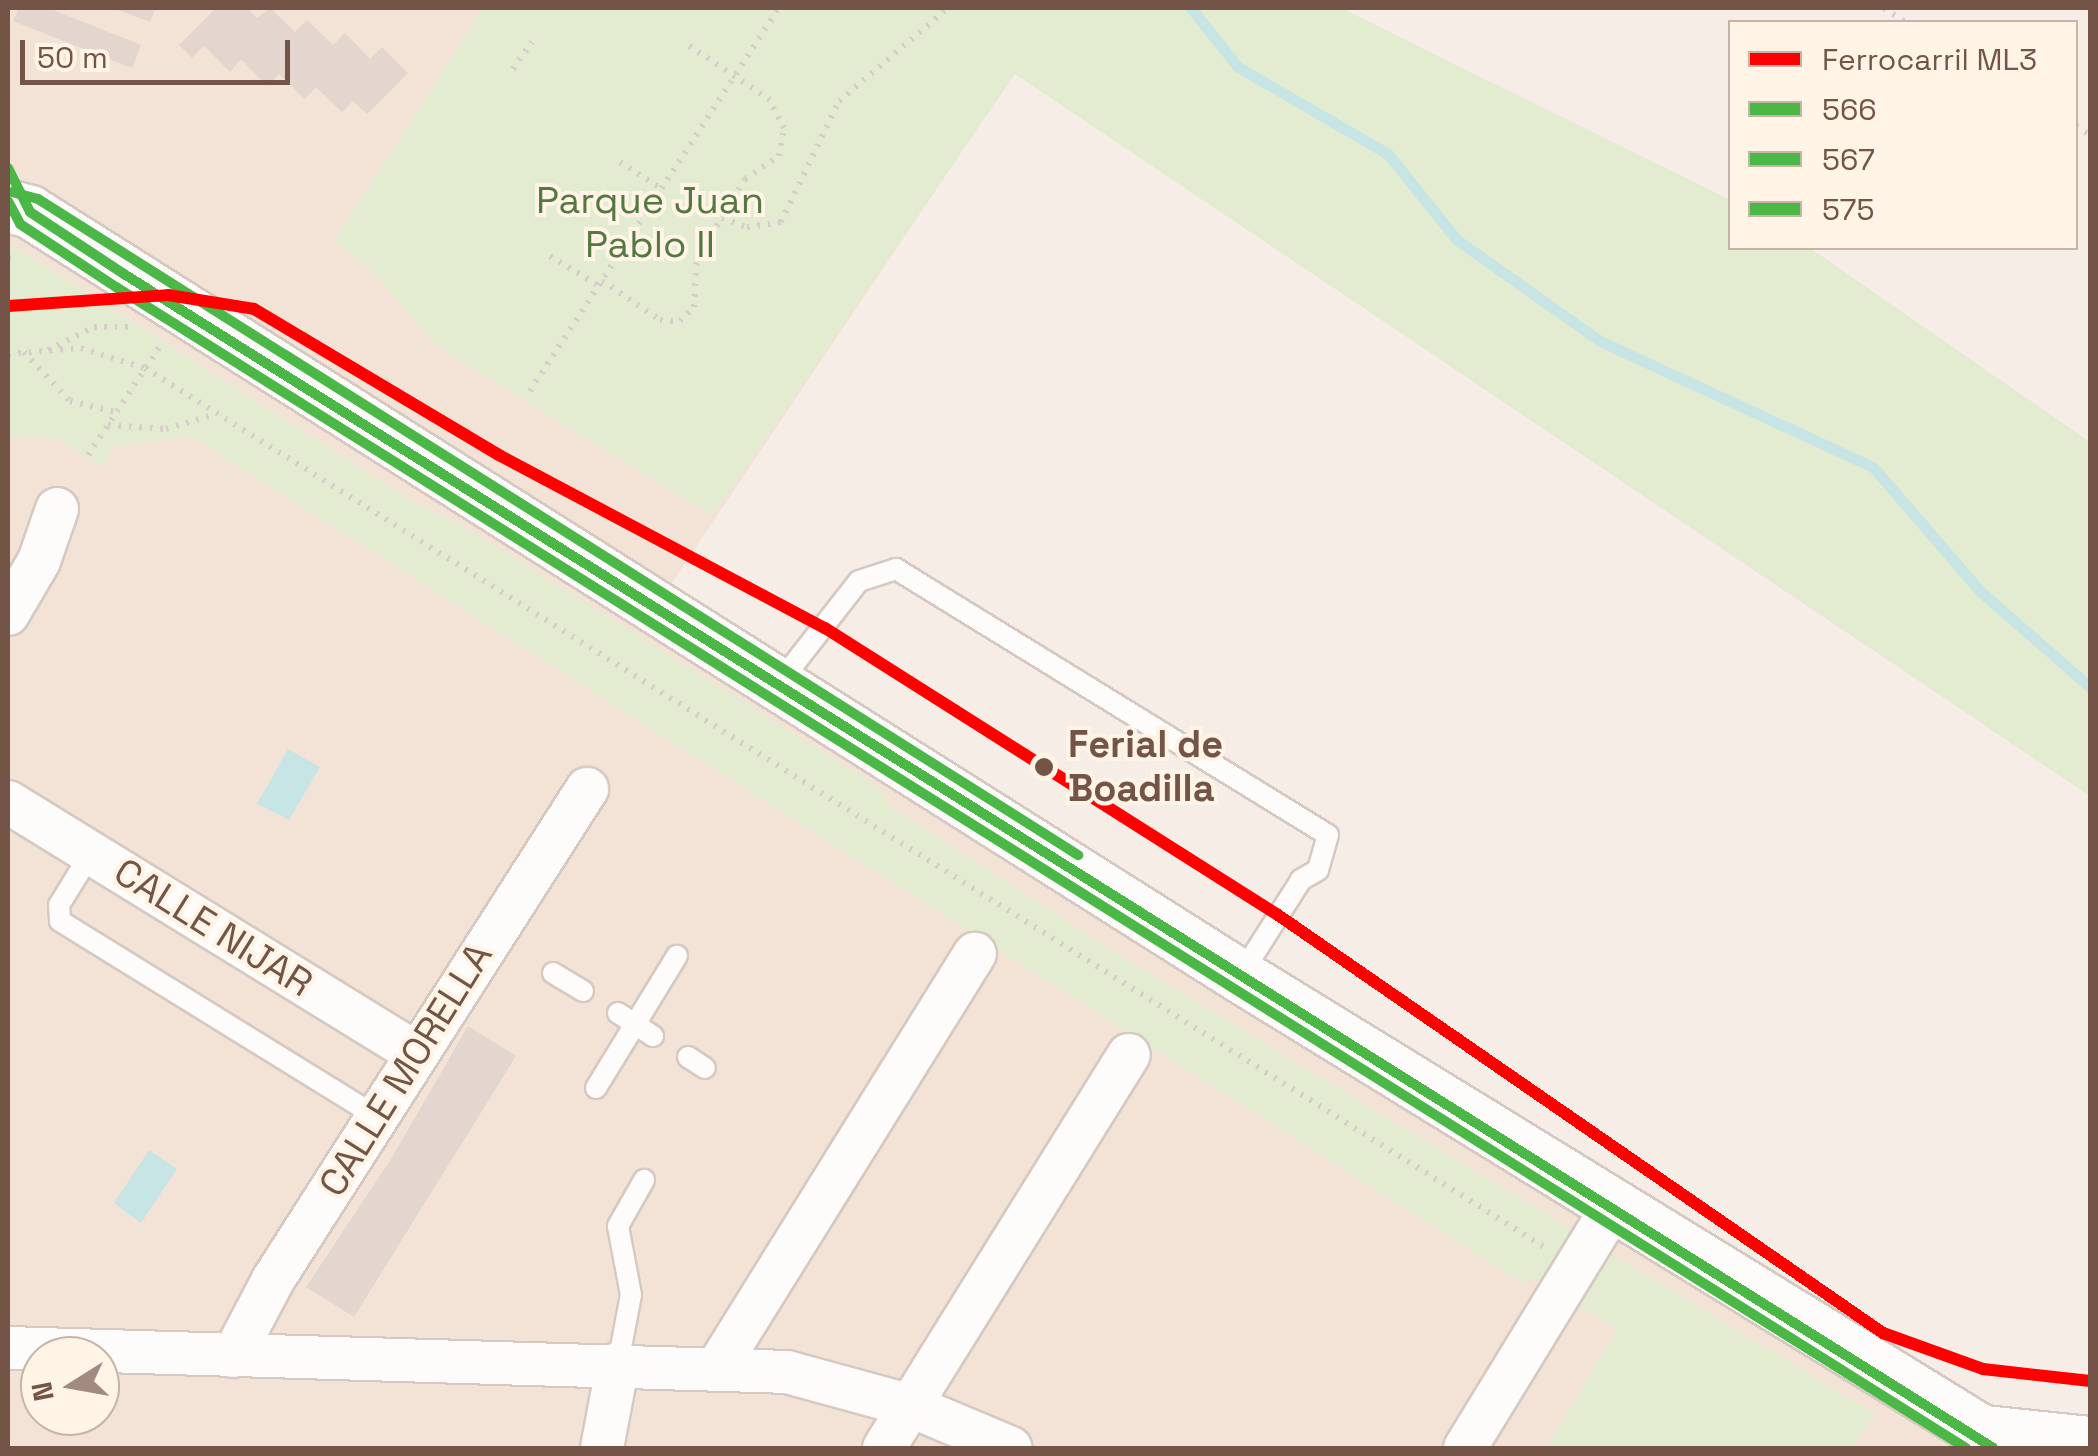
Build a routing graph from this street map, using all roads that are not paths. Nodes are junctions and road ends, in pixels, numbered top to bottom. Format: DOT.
graph roads {
  1 [pos="13,220"];
  2 [pos="57,509"];
  3 [pos="8,614"];
  4 [pos="780,682"];
  5 [pos="587,790"];
  6 [pos="8,802"];
  7 [pos="91,853"];
  8 [pos="975,954"];
  9 [pos="676,956"];
  10 [pos="553,973"];
  11 [pos="1240,976"];
  12 [pos="582,992"];
  13 [pos="626,1019"];
  14 [pos="654,1036"];
  15 [pos="418,1054"];
  16 [pos="1129,1055"];
  17 [pos="596,1088"];
  18 [pos="377,1117"];
  19 [pos="644,1180"];
  20 [pos="1614,1205"];
  21 [pos="8,1348"];
  22 [pos="233,1356"];
  23 [pos="618,1363"];
  24 [pos="717,1368"];
  25 [pos="910,1406"];
  26 [pos="1991,1443"];
  27 [pos="2090,1443"];
  28 [pos="602,1448"];
  29 [pos="884,1448"];
  30 [pos="1011,1448"];
  31 [pos="1465,1448"];
  1 -- 4 [label="street"];
  2 -- 3 [label="street"];
  4 -- 11 [label="street"];
  4 -- 11 [label="lane"];
  5 -- 15 [label="street, CALLE MORELLA"];
  6 -- 7 [label="street, CALLE NIJAR"];
  7 -- 15 [label="street, CALLE NIJAR"];
  7 -- 18 [label="lane"];
  8 -- 24 [label="street"];
  9 -- 13 [label="lane"];
  10 -- 12 [label="lane"];
  11 -- 20 [label="street"];
  13 -- 14 [label="lane"];
  13 -- 17 [label="lane"];
  15 -- 18 [label="street, CALLE MORELLA"];
  16 -- 25 [label="street"];
  18 -- 22 [label="street, CALLE MORELLA"];
  19 -- 23 [label="lane"];
  20 -- 26 [label="street"];
  20 -- 31 [label="street"];
  21 -- 22 [label="street"];
  22 -- 23 [label="street"];
  23 -- 24 [label="street"];
  23 -- 28 [label="street"];
  24 -- 25 [label="street"];
  25 -- 29 [label="street"];
  25 -- 30 [label="street"];
  26 -- 27 [label="street"];
}
